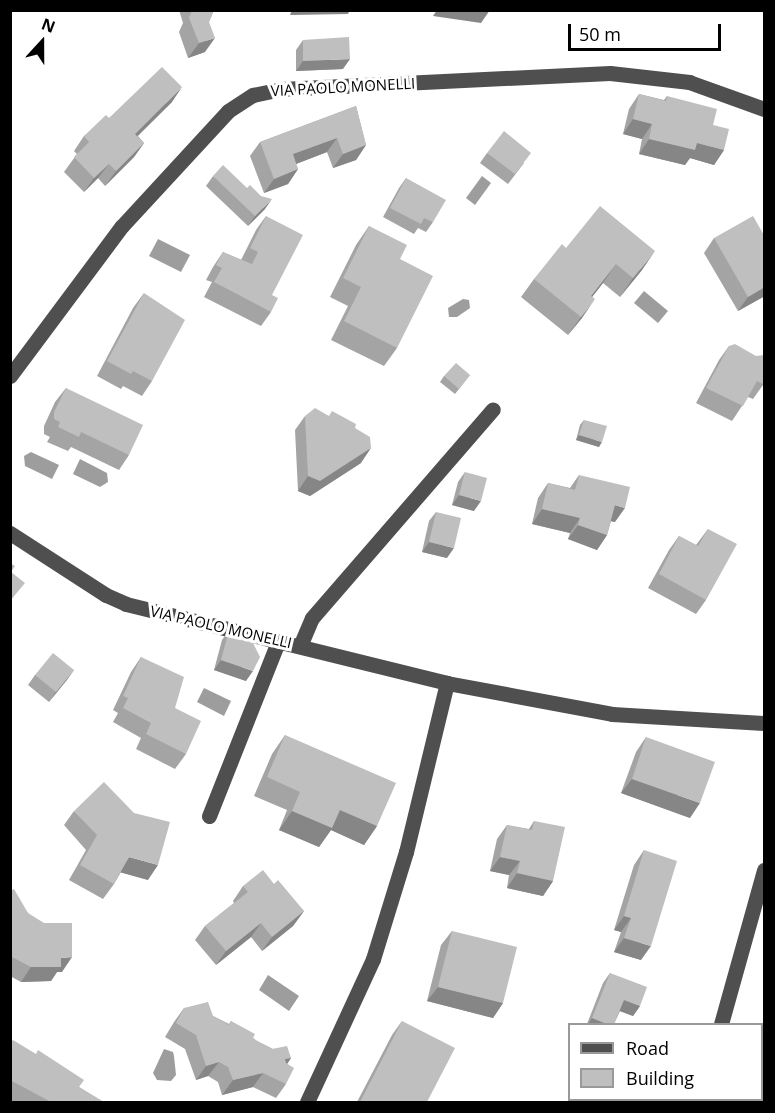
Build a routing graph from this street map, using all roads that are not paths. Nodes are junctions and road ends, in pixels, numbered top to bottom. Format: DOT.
graph roads {
  1 [pos="765,109"];
  2 [pos="10,376"];
  3 [pos="493,409"];
  4 [pos="10,533"];
  5 [pos="278,642"];
  6 [pos="300,646"];
  7 [pos="447,684"];
  8 [pos="765,723"];
  9 [pos="209,816"];
  10 [pos="765,870"];
  11 [pos="720,1023"];
  12 [pos="307,1102"];
  1 -- 2 [label="street, VIA PAOLO MONELLI"];
  3 -- 6 [label="street"];
  4 -- 5 [label="street, VIA PAOLO MONELLI"];
  5 -- 6 [label="street, VIA PAOLO MONELLI"];
  5 -- 9 [label="street"];
  6 -- 7 [label="street, VIA PAOLO MONELLI"];
  7 -- 8 [label="street, VIA PAOLO MONELLI"];
  7 -- 12 [label="street"];
  10 -- 11 [label="street"];
}
